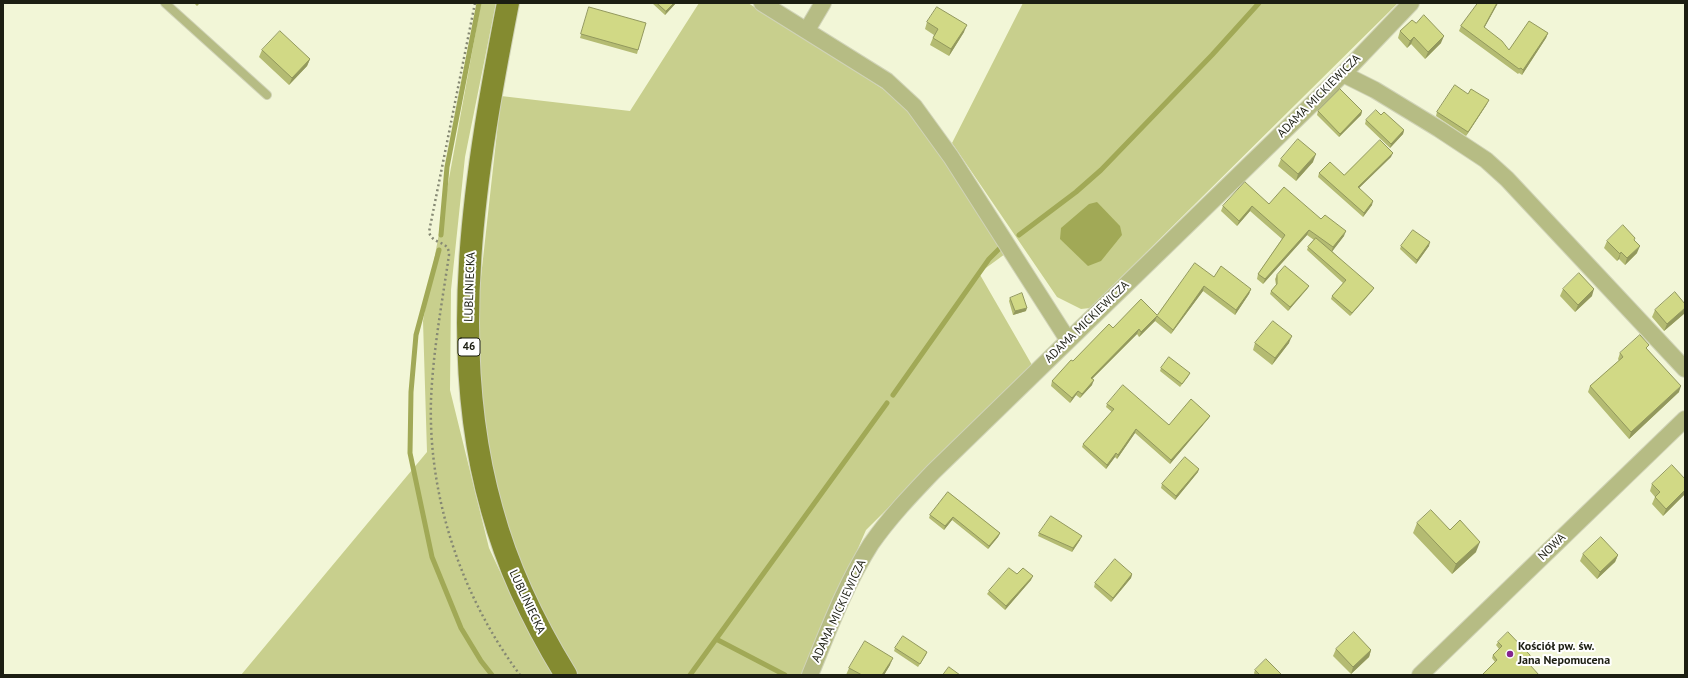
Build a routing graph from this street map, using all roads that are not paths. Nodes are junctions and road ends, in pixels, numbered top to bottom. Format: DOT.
graph roads {
  1 [pos="165,3"];
  2 [pos="508,3"];
  3 [pos="762,3"];
  4 [pos="823,3"];
  5 [pos="1411,3"];
  6 [pos="807,30"];
  7 [pos="1343,74"];
  8 [pos="267,95"];
  9 [pos="1068,340"];
  10 [pos="1685,370"];
  11 [pos="1685,419"];
  12 [pos="566,675"];
  13 [pos="810,675"];
  14 [pos="1420,675"];
  1 -- 8 [label="lane"];
  2 -- 12 [label="main road, LUBLINIECKA / 46"];
  3 -- 6 [label="street"];
  4 -- 6 [label="street"];
  5 -- 7 [label="street, ADAMA MICKIEWICZA"];
  6 -- 9 [label="street"];
  7 -- 9 [label="street, ADAMA MICKIEWICZA"];
  7 -- 10 [label="street"];
  9 -- 13 [label="street, ADAMA MICKIEWICZA"];
  11 -- 14 [label="street, NOWA"];
}
